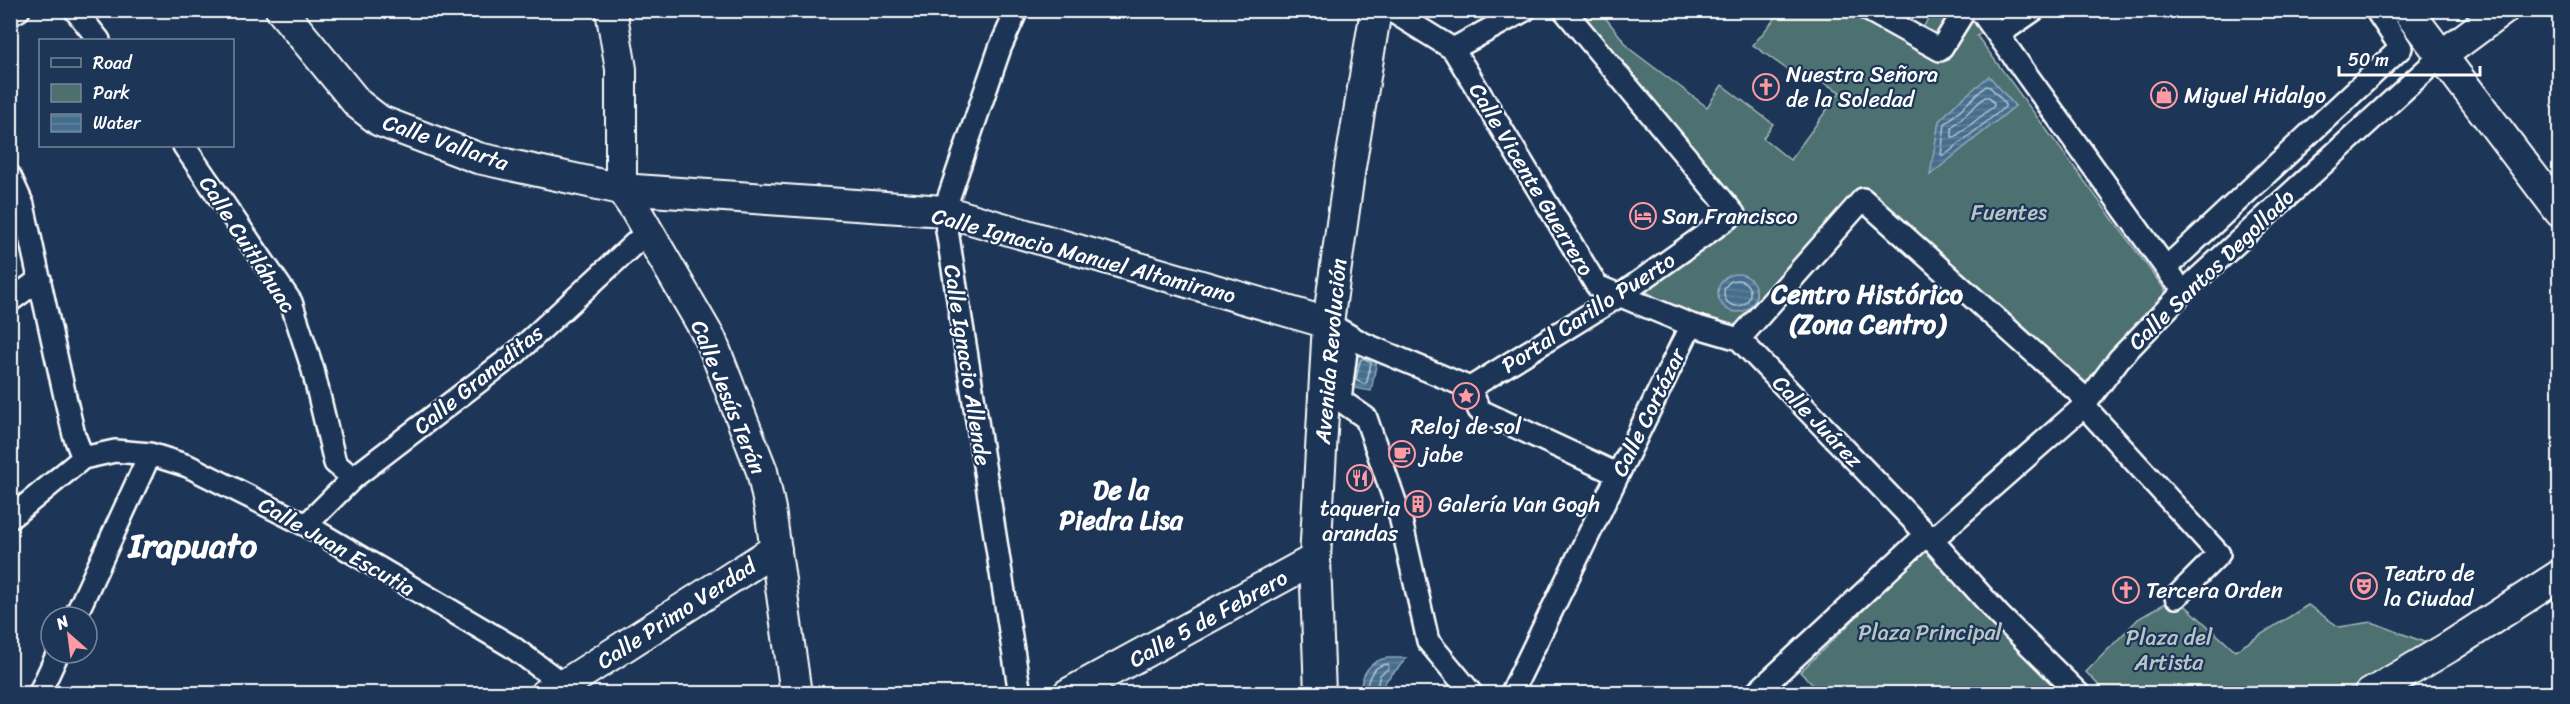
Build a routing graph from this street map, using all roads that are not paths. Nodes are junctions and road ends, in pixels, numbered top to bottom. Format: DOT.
graph roads {
  1 [pos="19,10"];
  2 [pos="75,10"];
  3 [pos="281,10"];
  4 [pos="611,10"];
  5 [pos="1017,10"];
  6 [pos="1376,10"];
  7 [pos="1390,10"];
  8 [pos="1525,10"];
  9 [pos="1564,10"];
  10 [pos="1868,10"];
  11 [pos="1965,10"];
  12 [pos="1980,10"];
  13 [pos="2034,10"];
  14 [pos="2376,10"];
  15 [pos="2407,10"];
  16 [pos="2503,10"];
  17 [pos="10,15"];
  18 [pos="1998,35"];
  19 [pos="98,39"];
  20 [pos="1453,49"];
  21 [pos="2441,56"];
  22 [pos="185,147"];
  23 [pos="10,176"];
  24 [pos="621,189"];
  25 [pos="944,211"];
  26 [pos="2559,212"];
  27 [pos="648,231"];
  28 [pos="2166,268"];
  29 [pos="40,279"];
  30 [pos="2183,292"];
  31 [pos="1619,296"];
  32 [pos="10,301"];
  33 [pos="1691,325"];
  34 [pos="1338,329"];
  35 [pos="1739,339"];
  36 [pos="1470,388"];
  37 [pos="2086,403"];
  38 [pos="150,454"];
  39 [pos="83,458"];
  40 [pos="1617,474"];
  41 [pos="353,478"];
  42 [pos="10,518"];
  43 [pos="306,525"];
  44 [pos="1929,537"];
  45 [pos="776,549"];
  46 [pos="1316,559"];
  47 [pos="2559,575"];
  48 [pos="2176,597"];
  49 [pos="81,605"];
  50 [pos="52,665"];
  51 [pos="560,690"];
  52 [pos="39,693"];
  53 [pos="796,693"];
  54 [pos="1020,693"];
  55 [pos="1068,693"];
  56 [pos="1320,693"];
  57 [pos="1472,693"];
  58 [pos="1511,693"];
  59 [pos="1755,693"];
  60 [pos="2079,693"];
  61 [pos="2370,693"];
  1 -- 17 [label="street"];
  2 -- 19 [label="street"];
  3 -- 24 [label="street, Calle Vallarta"];
  4 -- 24 [label="street"];
  5 -- 25 [label="street, Calle Ignacio Allende"];
  6 -- 34 [label="street, Avenida Revolución"];
  7 -- 20 [label="street, Calle Vicente Guerrero"];
  8 -- 20 [label="street"];
  9 -- 31 [label="street, Portal Carillo Puerto"];
  10 -- 11 [label="street"];
  12 -- 18 [label="street"];
  13 -- 18 [label="street"];
  14 -- 28 [label="street"];
  15 -- 21 [label="street"];
  16 -- 21 [label="street, Calle Santos Degollado"];
  18 -- 28 [label="street"];
  20 -- 31 [label="street, Calle Vicente Guerrero"];
  21 -- 26 [label="street"];
  21 -- 30 [label="street, Calle Santos Degollado"];
  22 -- 41 [label="street, Calle Cuitláhuac"];
  23 -- 29 [label="street"];
  24 -- 25 [label="street, Calle Ignacio Manuel Altamirano"];
  24 -- 27 [label="street, Calle Jesús Terán"];
  25 -- 34 [label="street, Calle Ignacio Manuel Altamirano"];
  25 -- 54 [label="street, Calle Ignacio Allende"];
  27 -- 41 [label="street, Calle Granaditas"];
  27 -- 45 [label="street, Calle Jesús Terán"];
  28 -- 30 [label="street"];
  29 -- 32 [label="street"];
  29 -- 39 [label="street"];
  30 -- 37 [label="street, Calle Santos Degollado"];
  31 -- 33 [label="street, Calle Vicente Guerrero"];
  31 -- 36 [label="street, Portal Carillo Puerto"];
  33 -- 35 [label="street, Calle Juárez"];
  33 -- 40 [label="street, Calle Cortázar"];
  34 -- 36 [label="street"];
  34 -- 46 [label="street, Avenida Revolución"];
  34 -- 57 [label="street"];
  35 -- 37 [label="street"];
  35 -- 44 [label="street, Calle Juárez"];
  36 -- 40 [label="street"];
  37 -- 44 [label="street, Calle Santos Degollado"];
  37 -- 48 [label="street"];
  38 -- 39 [label="street, Calle Juan Escutia"];
  38 -- 43 [label="street, Calle Juan Escutia"];
  38 -- 49 [label="street"];
  39 -- 42 [label="street"];
  40 -- 58 [label="street, Calle Cortázar"];
  41 -- 43 [label="street, Calle Granaditas"];
  43 -- 51 [label="street, Calle Juan Escutia"];
  44 -- 59 [label="street, Calle Santos Degollado"];
  44 -- 60 [label="street, Calle Juárez"];
  45 -- 51 [label="street, Calle Primo Verdad"];
  45 -- 53 [label="street, Calle Jesús Terán"];
  46 -- 55 [label="street, Calle 5 de Febrero"];
  46 -- 56 [label="street, Avenida Revolución"];
  47 -- 61 [label="street"];
  50 -- 52 [label="street"];
}
